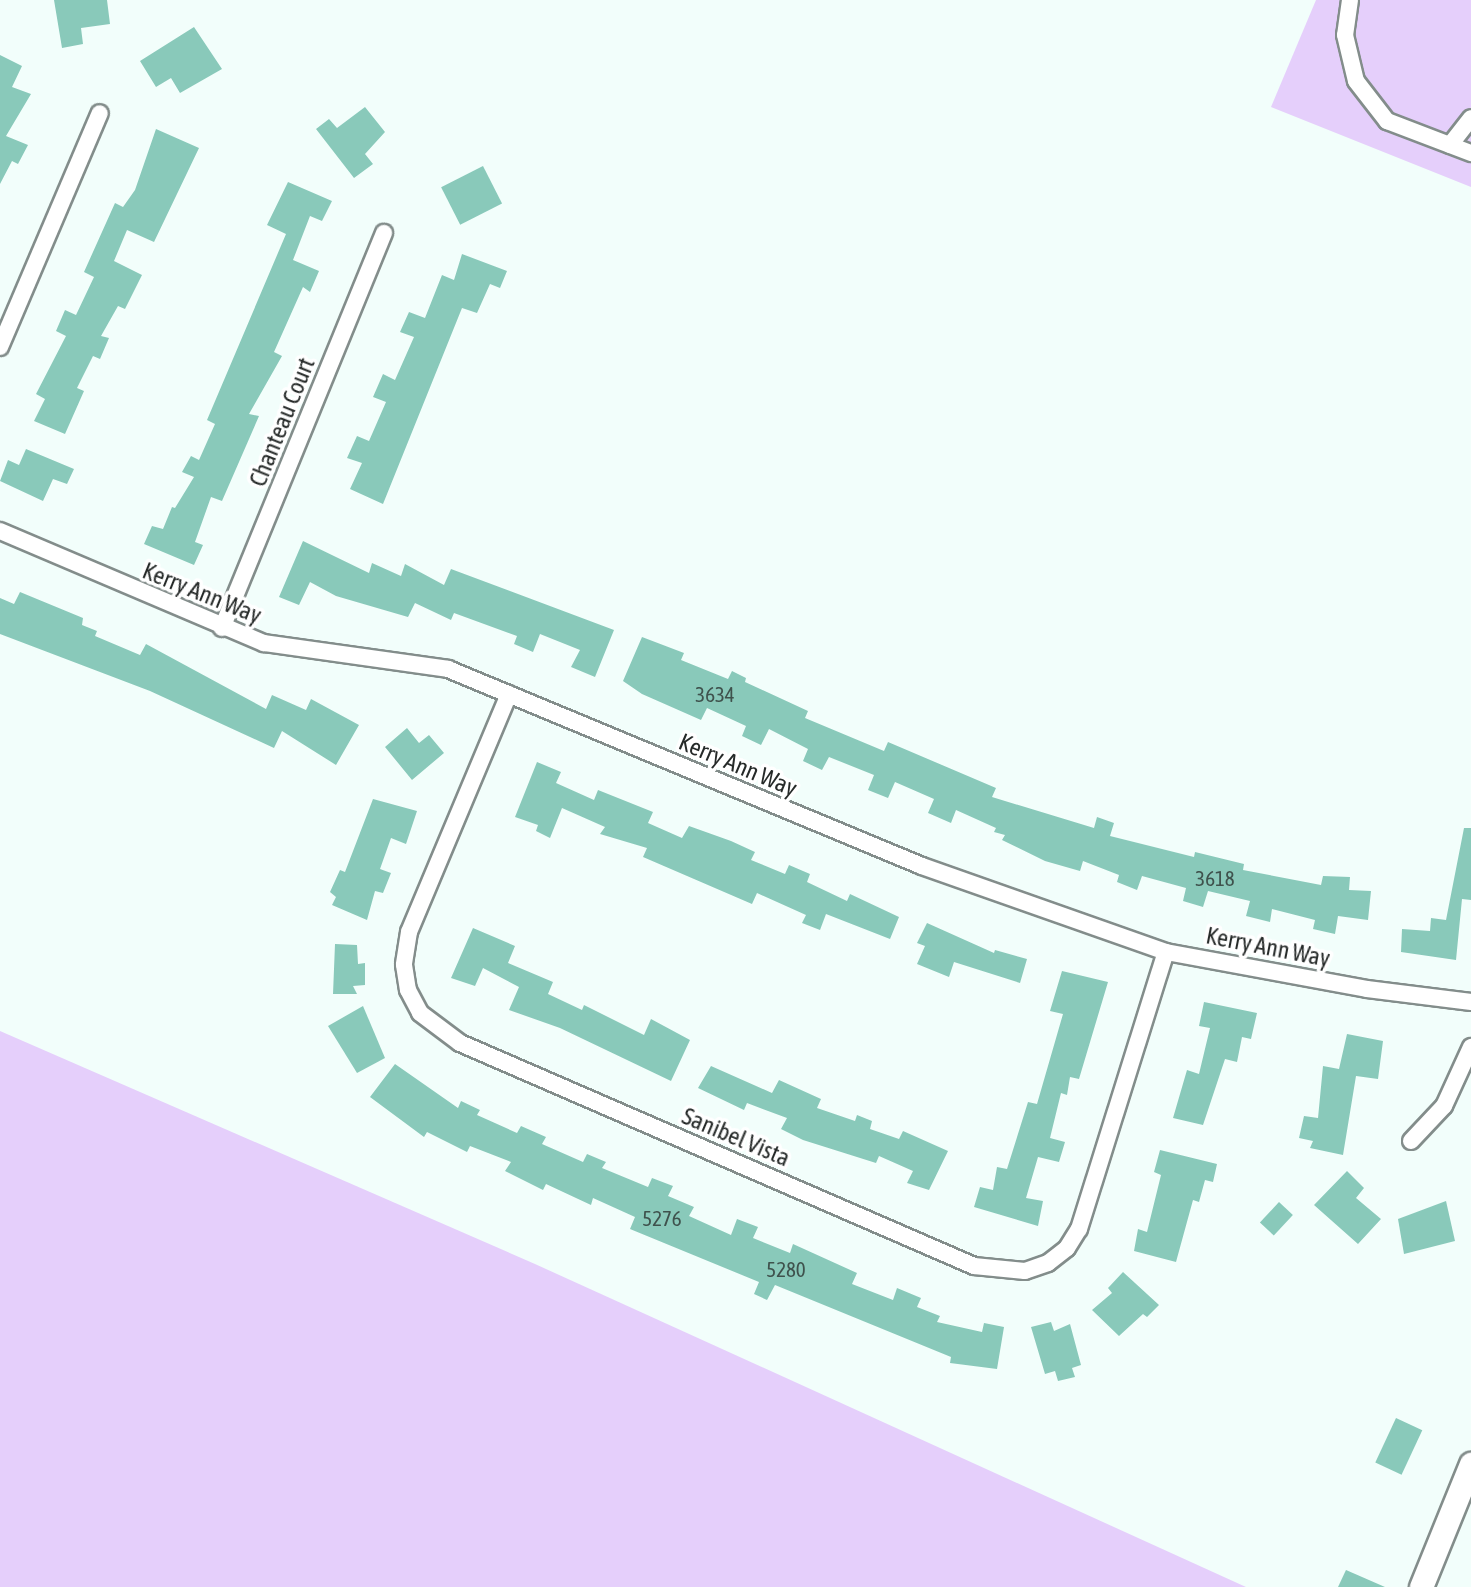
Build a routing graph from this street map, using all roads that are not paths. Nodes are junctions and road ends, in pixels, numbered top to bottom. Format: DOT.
graph roads {
  1 [pos="1350,0"];
  2 [pos="100,113"];
  3 [pos="1471,118"];
  4 [pos="1450,145"];
  5 [pos="1471,153"];
  6 [pos="384,233"];
  7 [pos="0,347"];
  8 [pos="0,531"];
  9 [pos="222,628"];
  10 [pos="509,694"];
  11 [pos="1166,951"];
  12 [pos="1471,1002"];
  13 [pos="1471,1047"];
  14 [pos="1411,1141"];
  15 [pos="1471,1464"];
  16 [pos="1421,1587"];
  1 -- 4 [label="street"];
  2 -- 7 [label="street"];
  3 -- 4 [label="street"];
  4 -- 5 [label="street"];
  6 -- 9 [label="street, Chanteau Court"];
  8 -- 9 [label="street, Kerry Ann Way"];
  9 -- 10 [label="street, Kerry Ann Way"];
  10 -- 11 [label="street, Kerry Ann Way"];
  10 -- 11 [label="street, Sanibel Vista"];
  11 -- 12 [label="street, Kerry Ann Way"];
  13 -- 14 [label="street"];
  15 -- 16 [label="street"];
}
